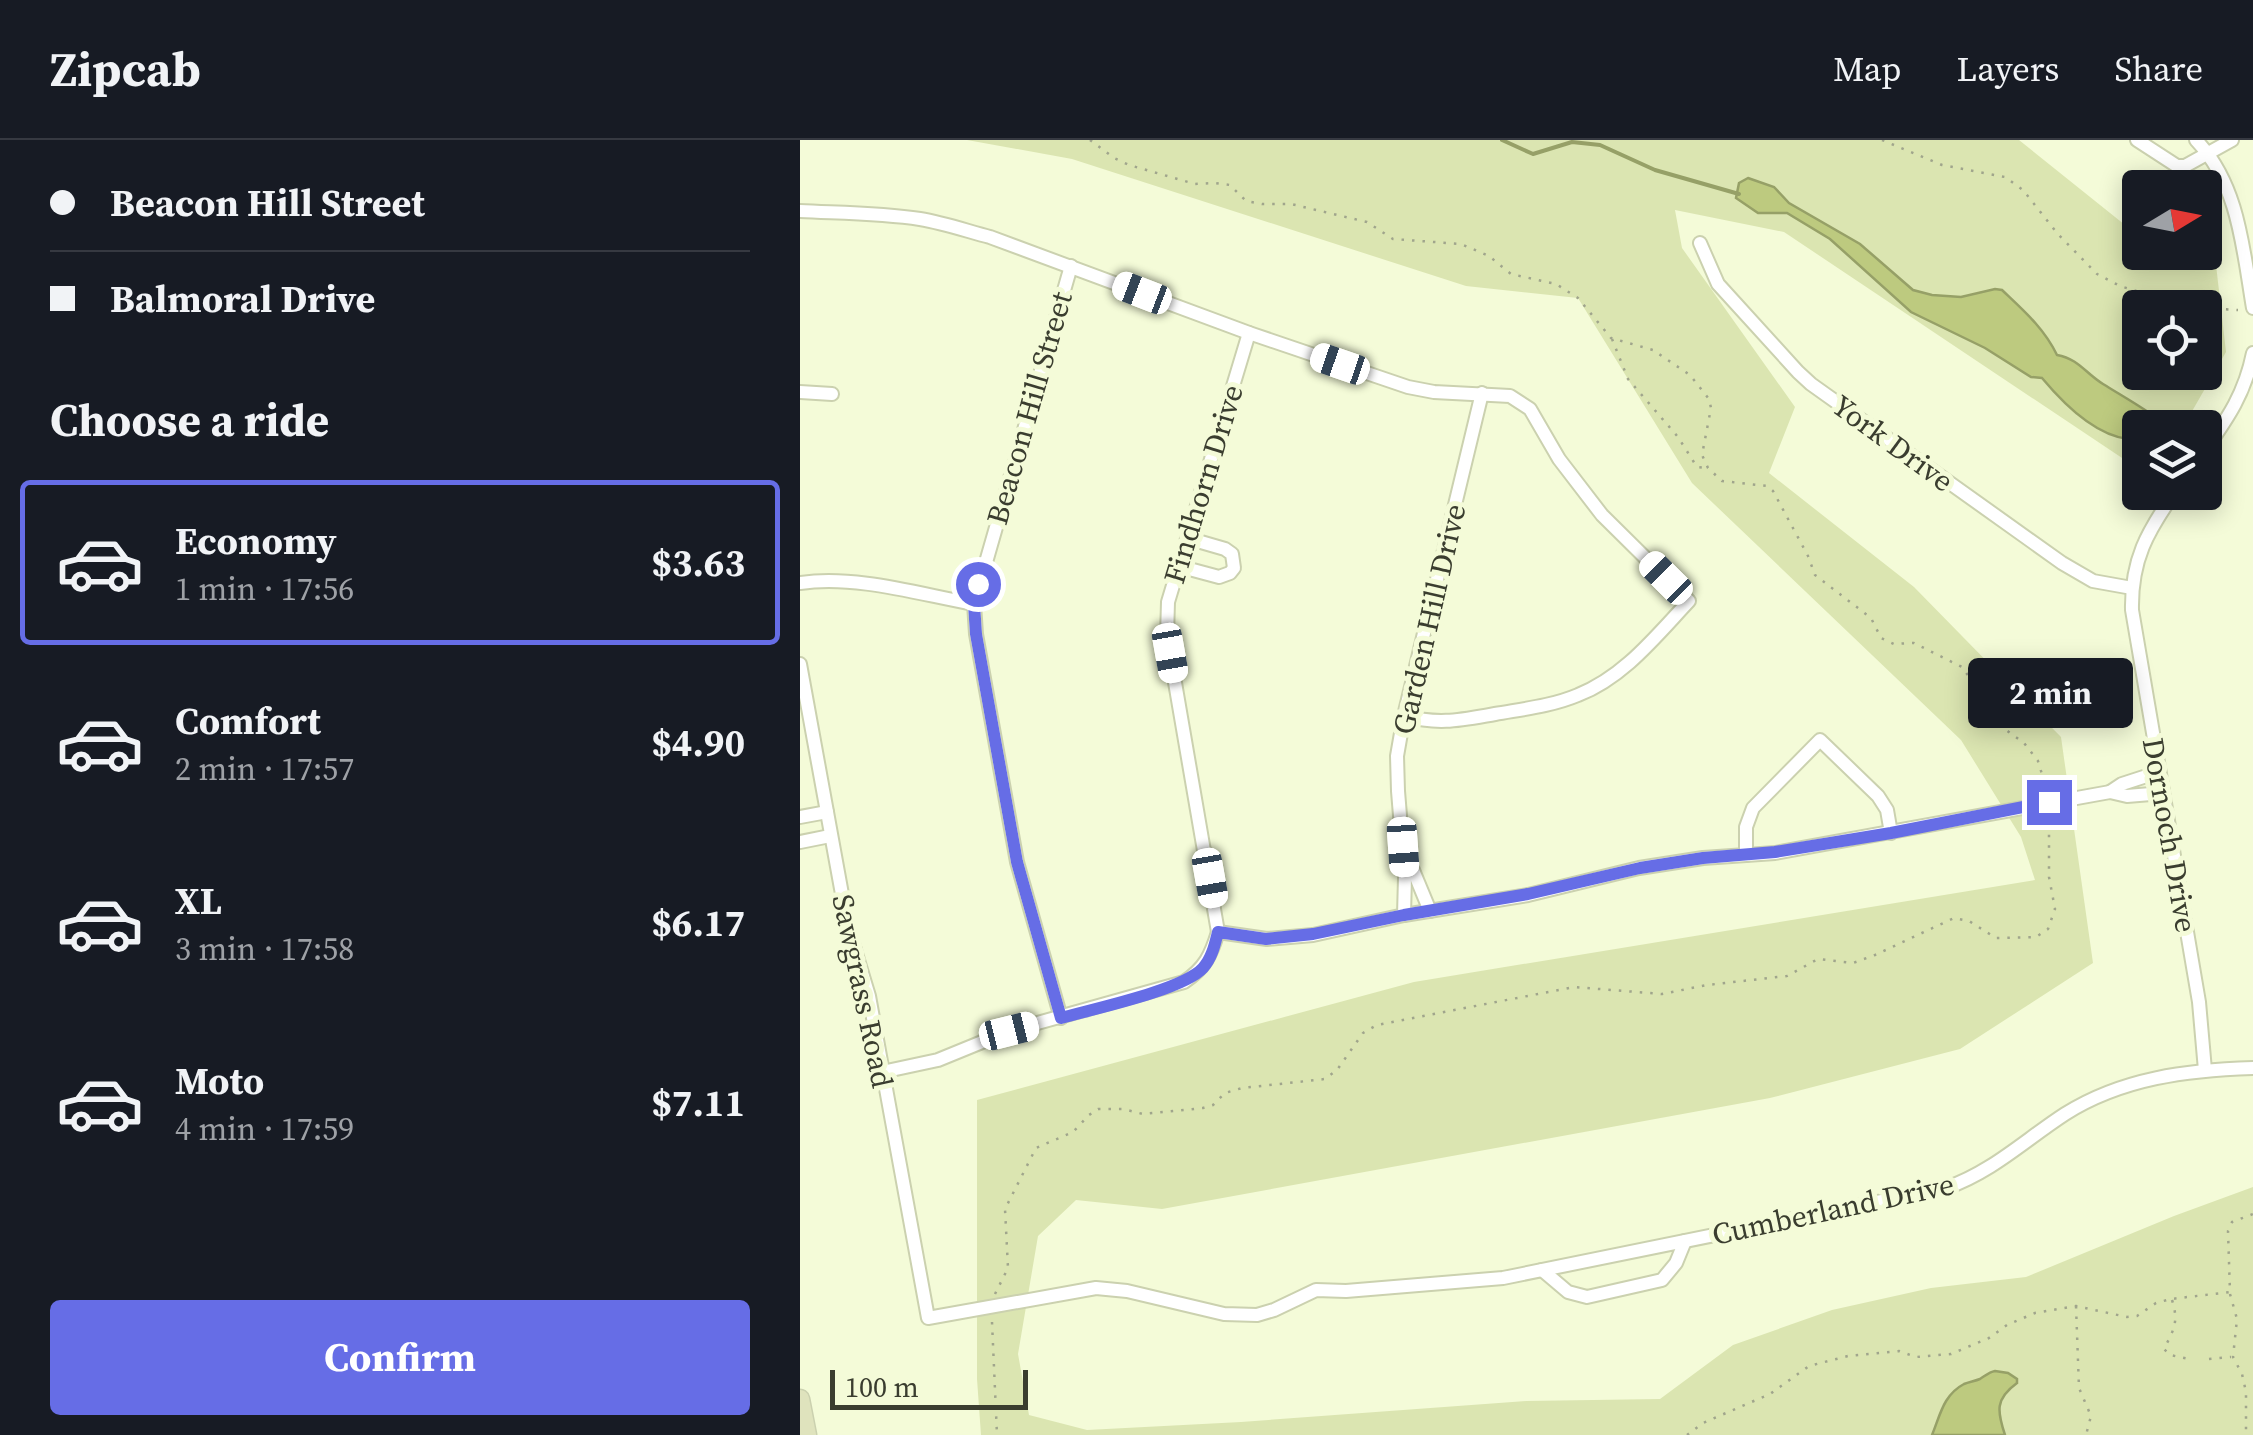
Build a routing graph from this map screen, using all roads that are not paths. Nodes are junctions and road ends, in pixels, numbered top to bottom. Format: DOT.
graph roads {
  1 [pos="2137,140"];
  2 [pos="2196,140"];
  3 [pos="2232,140"];
  4 [pos="2208,152"];
  5 [pos="800,211"];
  6 [pos="1700,243"];
  7 [pos="1071,266"];
  8 [pos="2253,308"];
  9 [pos="1249,333"];
  10 [pos="2253,353"];
  11 [pos="800,392"];
  12 [pos="1482,393"];
  13 [pos="832,394"];
  14 [pos="2222,427"];
  15 [pos="2163,510"];
  16 [pos="1188,538"];
  17 [pos="1178,566"];
  18 [pos="800,583"];
  19 [pos="2132,588"];
  20 [pos="974,604"];
  21 [pos="800,664"];
  22 [pos="1404,716"];
  23 [pos="2159,772"];
  24 [pos="2110,792"];
  25 [pos="2163,792"];
  26 [pos="827,812"];
  27 [pos="800,817"];
  28 [pos="1891,833"];
  29 [pos="830,836"];
  30 [pos="800,842"];
  31 [pos="1403,847"];
  32 [pos="1746,855"];
  33 [pos="1430,911"];
  34 [pos="1404,915"];
  35 [pos="1218,932"];
  36 [pos="1061,1018"];
  37 [pos="2253,1068"];
  38 [pos="2205,1070"];
  39 [pos="882,1072"];
  40 [pos="1685,1241"];
  41 [pos="1542,1270"];
  42 [pos="928,1318"];
  43 [pos="800,1398"];
  44 [pos="808,1435"];
  1 -- 4 [label="street"];
  2 -- 4 [label="street"];
  3 -- 4 [label="street"];
  4 -- 8 [label="street"];
  5 -- 7 [label="street"];
  6 -- 19 [label="street, York Drive"];
  7 -- 9 [label="street"];
  7 -- 20 [label="street, Beacon Hill Street"];
  9 -- 12 [label="street"];
  9 -- 16 [label="street, Findhorn Drive"];
  10 -- 14 [label="street"];
  11 -- 13 [label="street"];
  12 -- 22 [label="street, Garden Hill Drive"];
  12 -- 22 [label="street"];
  15 -- 19 [label="street, Dornoch Drive"];
  16 -- 17 [label="street, Findhorn Drive"];
  16 -- 17 [label="street"];
  17 -- 35 [label="street, Findhorn Drive"];
  18 -- 20 [label="street"];
  19 -- 23 [label="street, Dornoch Drive"];
  20 -- 36 [label="street, Beacon Hill Street"];
  21 -- 26 [label="street, Sawgrass Road"];
  22 -- 31 [label="street, Garden Hill Drive"];
  23 -- 24 [label="street"];
  23 -- 25 [label="street, Dornoch Drive"];
  24 -- 25 [label="street"];
  24 -- 28 [label="street"];
  25 -- 38 [label="street, Dornoch Drive"];
  26 -- 27 [label="street"];
  26 -- 29 [label="street, Sawgrass Road"];
  28 -- 32 [label="street"];
  28 -- 32 [label="street"];
  29 -- 30 [label="street"];
  29 -- 39 [label="street, Sawgrass Road"];
  31 -- 33 [label="street, Garden Hill Drive"];
  31 -- 34 [label="street, Garden Hill Drive"];
  32 -- 33 [label="street"];
  33 -- 34 [label="street"];
  34 -- 35 [label="street"];
  35 -- 36 [label="street"];
  36 -- 39 [label="street"];
  37 -- 38 [label="street, Cumberland Drive"];
  38 -- 40 [label="street, Cumberland Drive"];
  39 -- 42 [label="street, Sawgrass Road"];
  40 -- 41 [label="street, Cumberland Drive"];
  40 -- 41 [label="street, Cumberland Drive"];
  41 -- 42 [label="street, Cumberland Drive"];
  43 -- 44 [label="street"];
}
